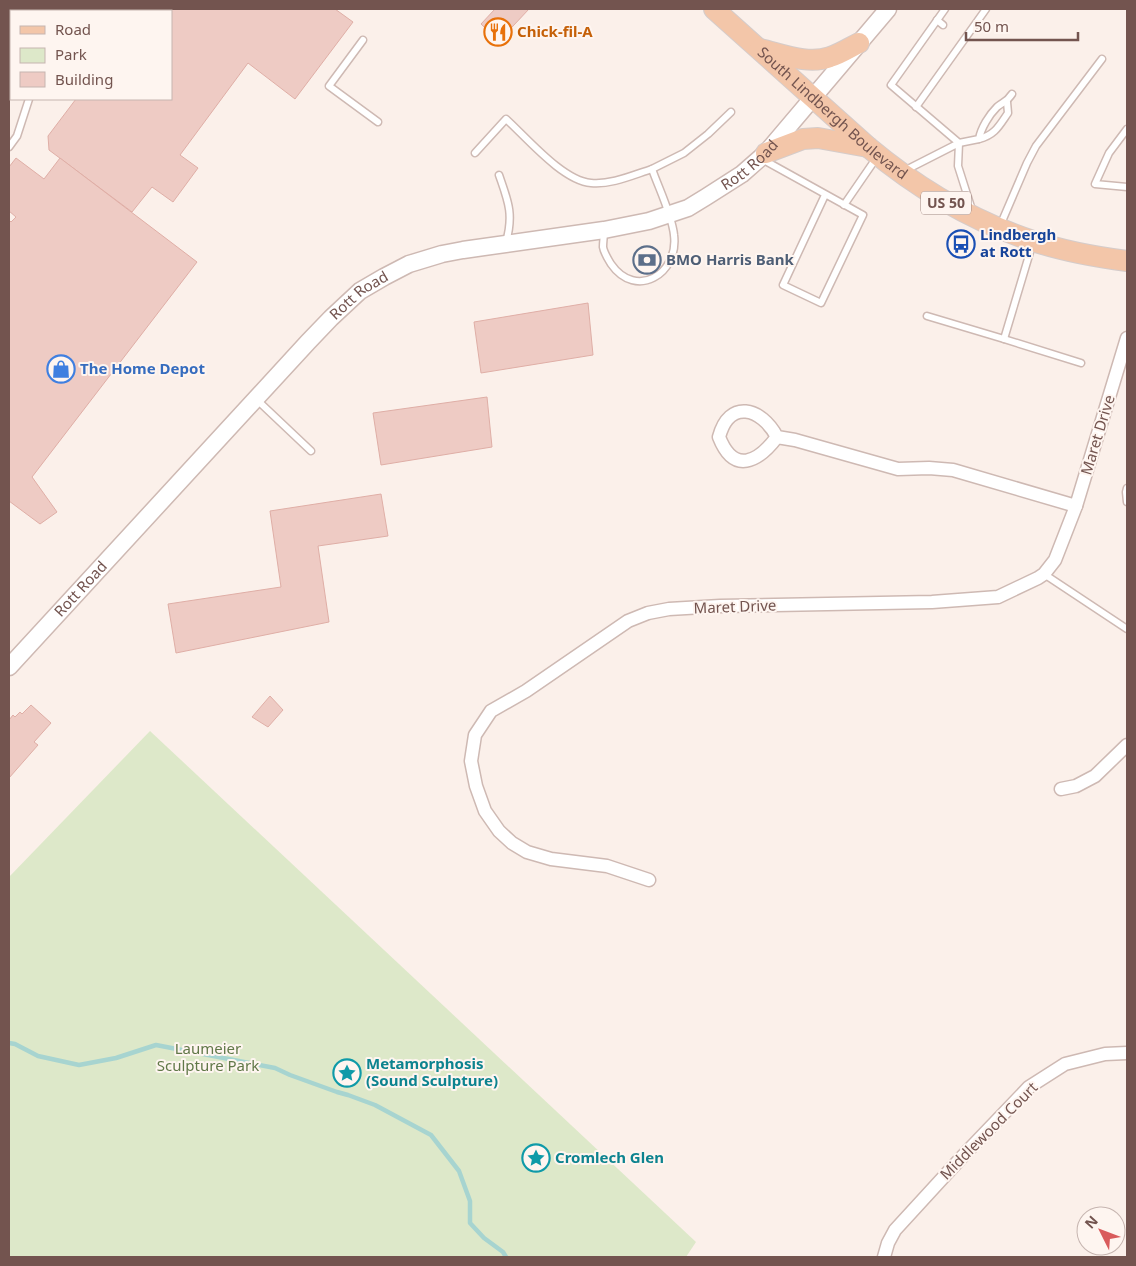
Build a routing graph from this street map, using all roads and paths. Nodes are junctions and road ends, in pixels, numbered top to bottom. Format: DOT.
graph roads {
  1 [pos="714,9"];
  2 [pos="888,9"];
  3 [pos="945,9"];
  4 [pos="986,9"];
  5 [pos="970,16"];
  6 [pos="937,20"];
  7 [pos="977,22"];
  8 [pos="944,25"];
  9 [pos="957,35"];
  10 [pos="964,39"];
  11 [pos="363,40"];
  12 [pos="858,43"];
  13 [pos="758,49"];
  14 [pos="1102,60"];
  15 [pos="1012,94"];
  16 [pos="812,98"];
  17 [pos="28,100"];
  18 [pos="1007,102"];
  19 [pos="916,107"];
  20 [pos="731,112"];
  21 [pos="378,122"];
  22 [pos="1127,129"];
  23 [pos="979,139"];
  24 [pos="959,142"];
  25 [pos="9,146"];
  26 [pos="873,151"];
  27 [pos="475,153"];
  28 [pos="764,155"];
  29 [pos="652,169"];
  30 [pos="900,173"];
  31 [pos="499,175"];
  32 [pos="1127,187"];
  33 [pos="825,195"];
  34 [pos="844,205"];
  35 [pos="669,216"];
  36 [pos="974,216"];
  37 [pos="999,227"];
  38 [pos="604,230"];
  39 [pos="1034,241"];
  40 [pos="506,243"];
  41 [pos="1127,261"];
  42 [pos="927,316"];
  43 [pos="1127,338"];
  44 [pos="1004,339"];
  45 [pos="1081,363"];
  46 [pos="255,398"];
  47 [pos="777,437"];
  48 [pos="311,451"];
  49 [pos="1127,488"];
  50 [pos="1127,502"];
  51 [pos="1076,506"];
  52 [pos="1044,574"];
  53 [pos="1127,629"];
  54 [pos="9,667"];
  55 [pos="1127,745"];
  56 [pos="1061,789"];
  57 [pos="649,880"];
  58 [pos="1127,1053"];
  59 [pos="884,1257"];
  1 -- 13 [label="main road, South Lindbergh Boulevard / US 50"];
  2 -- 12 [label="street, Rott Road"];
  3 -- 6 [label="lane"];
  4 -- 7 [label="lane"];
  5 -- 7 [label="lane"];
  6 -- 8 [label="lane"];
  6 -- 19 [label="lane"];
  7 -- 10 [label="lane"];
  9 -- 10 [label="lane"];
  10 -- 19 [label="lane"];
  11 -- 21 [label="lane"];
  12 -- 13 [label="main road"];
  12 -- 16 [label="street, Rott Road"];
  13 -- 16 [label="main road, South Lindbergh Boulevard / US 50"];
  14 -- 37 [label="lane"];
  15 -- 18 [label="lane"];
  16 -- 26 [label="main road, South Lindbergh Boulevard / US 50"];
  16 -- 28 [label="street, Rott Road"];
  17 -- 25 [label="lane"];
  18 -- 23 [label="lane"];
  18 -- 23 [label="lane"];
  19 -- 24 [label="lane"];
  20 -- 29 [label="lane"];
  22 -- 32 [label="lane"];
  23 -- 24 [label="lane"];
  24 -- 30 [label="lane"];
  24 -- 36 [label="lane"];
  26 -- 28 [label="main road"];
  26 -- 30 [label="main road, South Lindbergh Boulevard / US 50"];
  26 -- 34 [label="lane"];
  27 -- 29 [label="lane"];
  28 -- 33 [label="lane"];
  28 -- 35 [label="street, Rott Road"];
  29 -- 35 [label="lane"];
  30 -- 36 [label="main road, South Lindbergh Boulevard / US 50"];
  31 -- 40 [label="lane"];
  33 -- 34 [label="lane"];
  33 -- 34 [label="lane"];
  35 -- 38 [label="street, Rott Road"];
  35 -- 38 [label="lane"];
  36 -- 37 [label="main road, South Lindbergh Boulevard / US 50"];
  37 -- 39 [label="main road, South Lindbergh Boulevard / US 50"];
  38 -- 40 [label="street, Rott Road"];
  39 -- 41 [label="main road, South Lindbergh Boulevard / US 50"];
  39 -- 44 [label="lane"];
  40 -- 46 [label="street, Rott Road"];
  42 -- 44 [label="lane"];
  43 -- 51 [label="street, Maret Drive"];
  44 -- 45 [label="lane"];
  46 -- 48 [label="lane"];
  46 -- 54 [label="street, Rott Road"];
  47 -- 47 [label="street"];
  47 -- 51 [label="street"];
  49 -- 50 [label="lane"];
  51 -- 52 [label="street, Maret Drive"];
  52 -- 53 [label="lane"];
  52 -- 57 [label="street, Maret Drive"];
  55 -- 56 [label="street"];
  58 -- 59 [label="street, Middlewood Court"];
}
